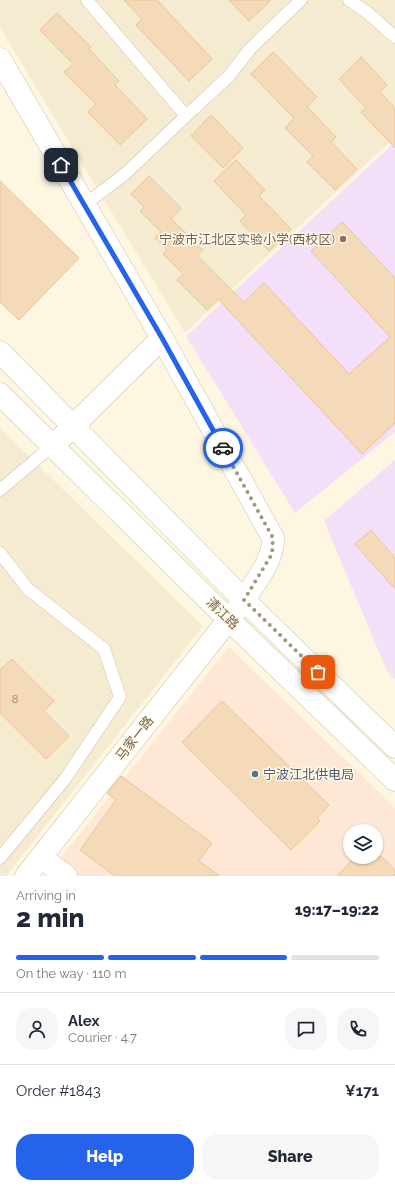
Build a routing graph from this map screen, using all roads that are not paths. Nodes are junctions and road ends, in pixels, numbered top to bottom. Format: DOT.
graph roads {
  1 [pos="87,0"];
  2 [pos="301,0"];
  3 [pos="349,0"];
  4 [pos="395,37"];
  5 [pos="0,59"];
  6 [pos="186,116"];
  7 [pos="84,205"];
  8 [pos="162,338"];
  9 [pos="0,352"];
  10 [pos="0,394"];
  11 [pos="74,426"];
  12 [pos="53,445"];
  13 [pos="0,490"];
  14 [pos="0,553"];
  15 [pos="244,600"];
  16 [pos="228,618"];
  17 [pos="395,747"];
  18 [pos="395,780"];
  19 [pos="41,857"];
  20 [pos="0,858"];
  21 [pos="26,876"];
  22 [pos="66,876"];
  1 -- 6 [label="lane"];
  2 -- 6 [label="lane"];
  3 -- 4 [label="lane"];
  5 -- 7 [label="street, 马家一路"];
  6 -- 7 [label="lane"];
  7 -- 8 [label="street, 马家一路"];
  8 -- 11 [label="street"];
  8 -- 15 [label="street, 马家一路"];
  9 -- 11 [label="street, 清江路"];
  10 -- 12 [label="street, 清江路"];
  11 -- 12 [label="street"];
  11 -- 15 [label="street, 清江路"];
  12 -- 13 [label="lane"];
  12 -- 16 [label="street, 清江路"];
  14 -- 20 [label="lane"];
  15 -- 16 [label="street, 马家一路"];
  15 -- 17 [label="street, 清江路"];
  16 -- 18 [label="street, 清江路"];
  16 -- 19 [label="street, 马家一路"];
  19 -- 21 [label="street, 马家一路"];
  19 -- 22 [label="street"];
}
